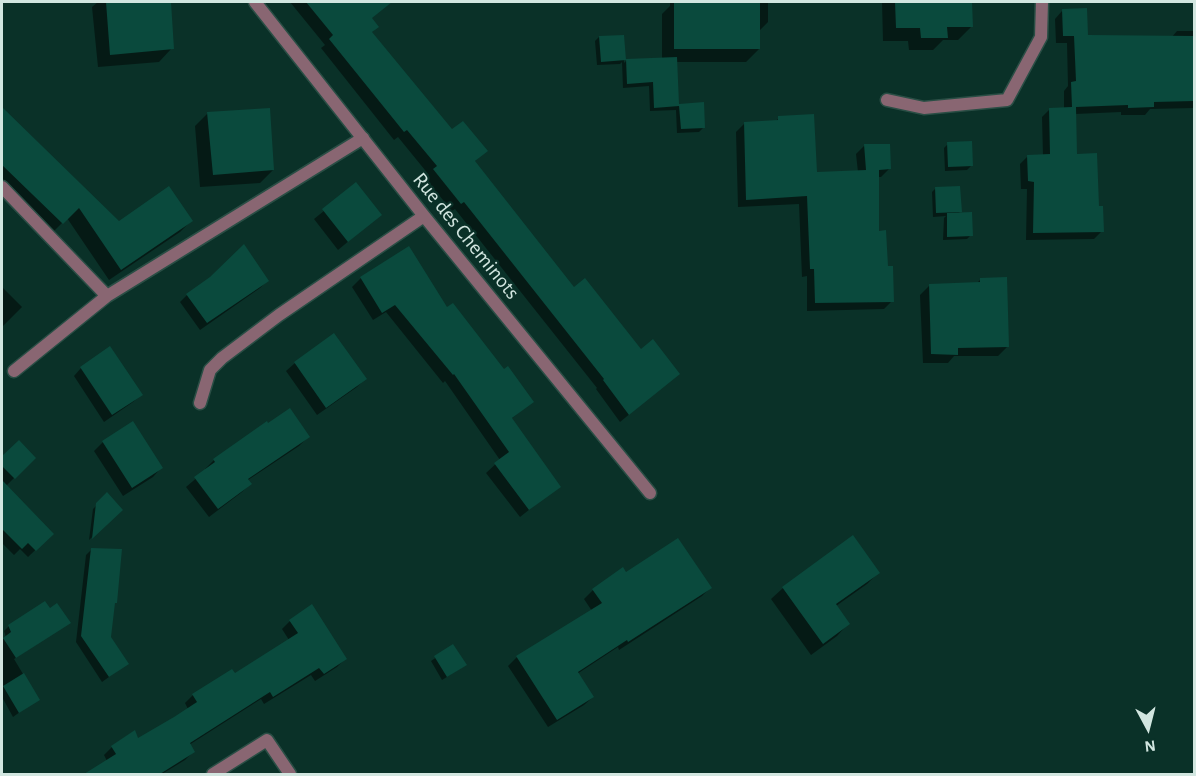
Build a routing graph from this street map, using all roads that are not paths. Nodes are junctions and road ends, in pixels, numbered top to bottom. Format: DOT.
graph roads {
  1 [pos="255,2"];
  2 [pos="1042,2"];
  3 [pos="887,100"];
  4 [pos="363,138"];
  5 [pos="2,187"];
  6 [pos="424,216"];
  7 [pos="107,296"];
  8 [pos="14,371"];
  9 [pos="200,404"];
  10 [pos="650,493"];
  11 [pos="213,774"];
  12 [pos="290,774"];
  1 -- 4 [label="street, Rue des Cheminots"];
  2 -- 3 [label="street"];
  4 -- 6 [label="street, Rue des Cheminots"];
  4 -- 7 [label="street"];
  5 -- 7 [label="street"];
  6 -- 9 [label="street"];
  6 -- 10 [label="street, Rue des Cheminots"];
  7 -- 8 [label="street"];
  11 -- 12 [label="street"];
}
